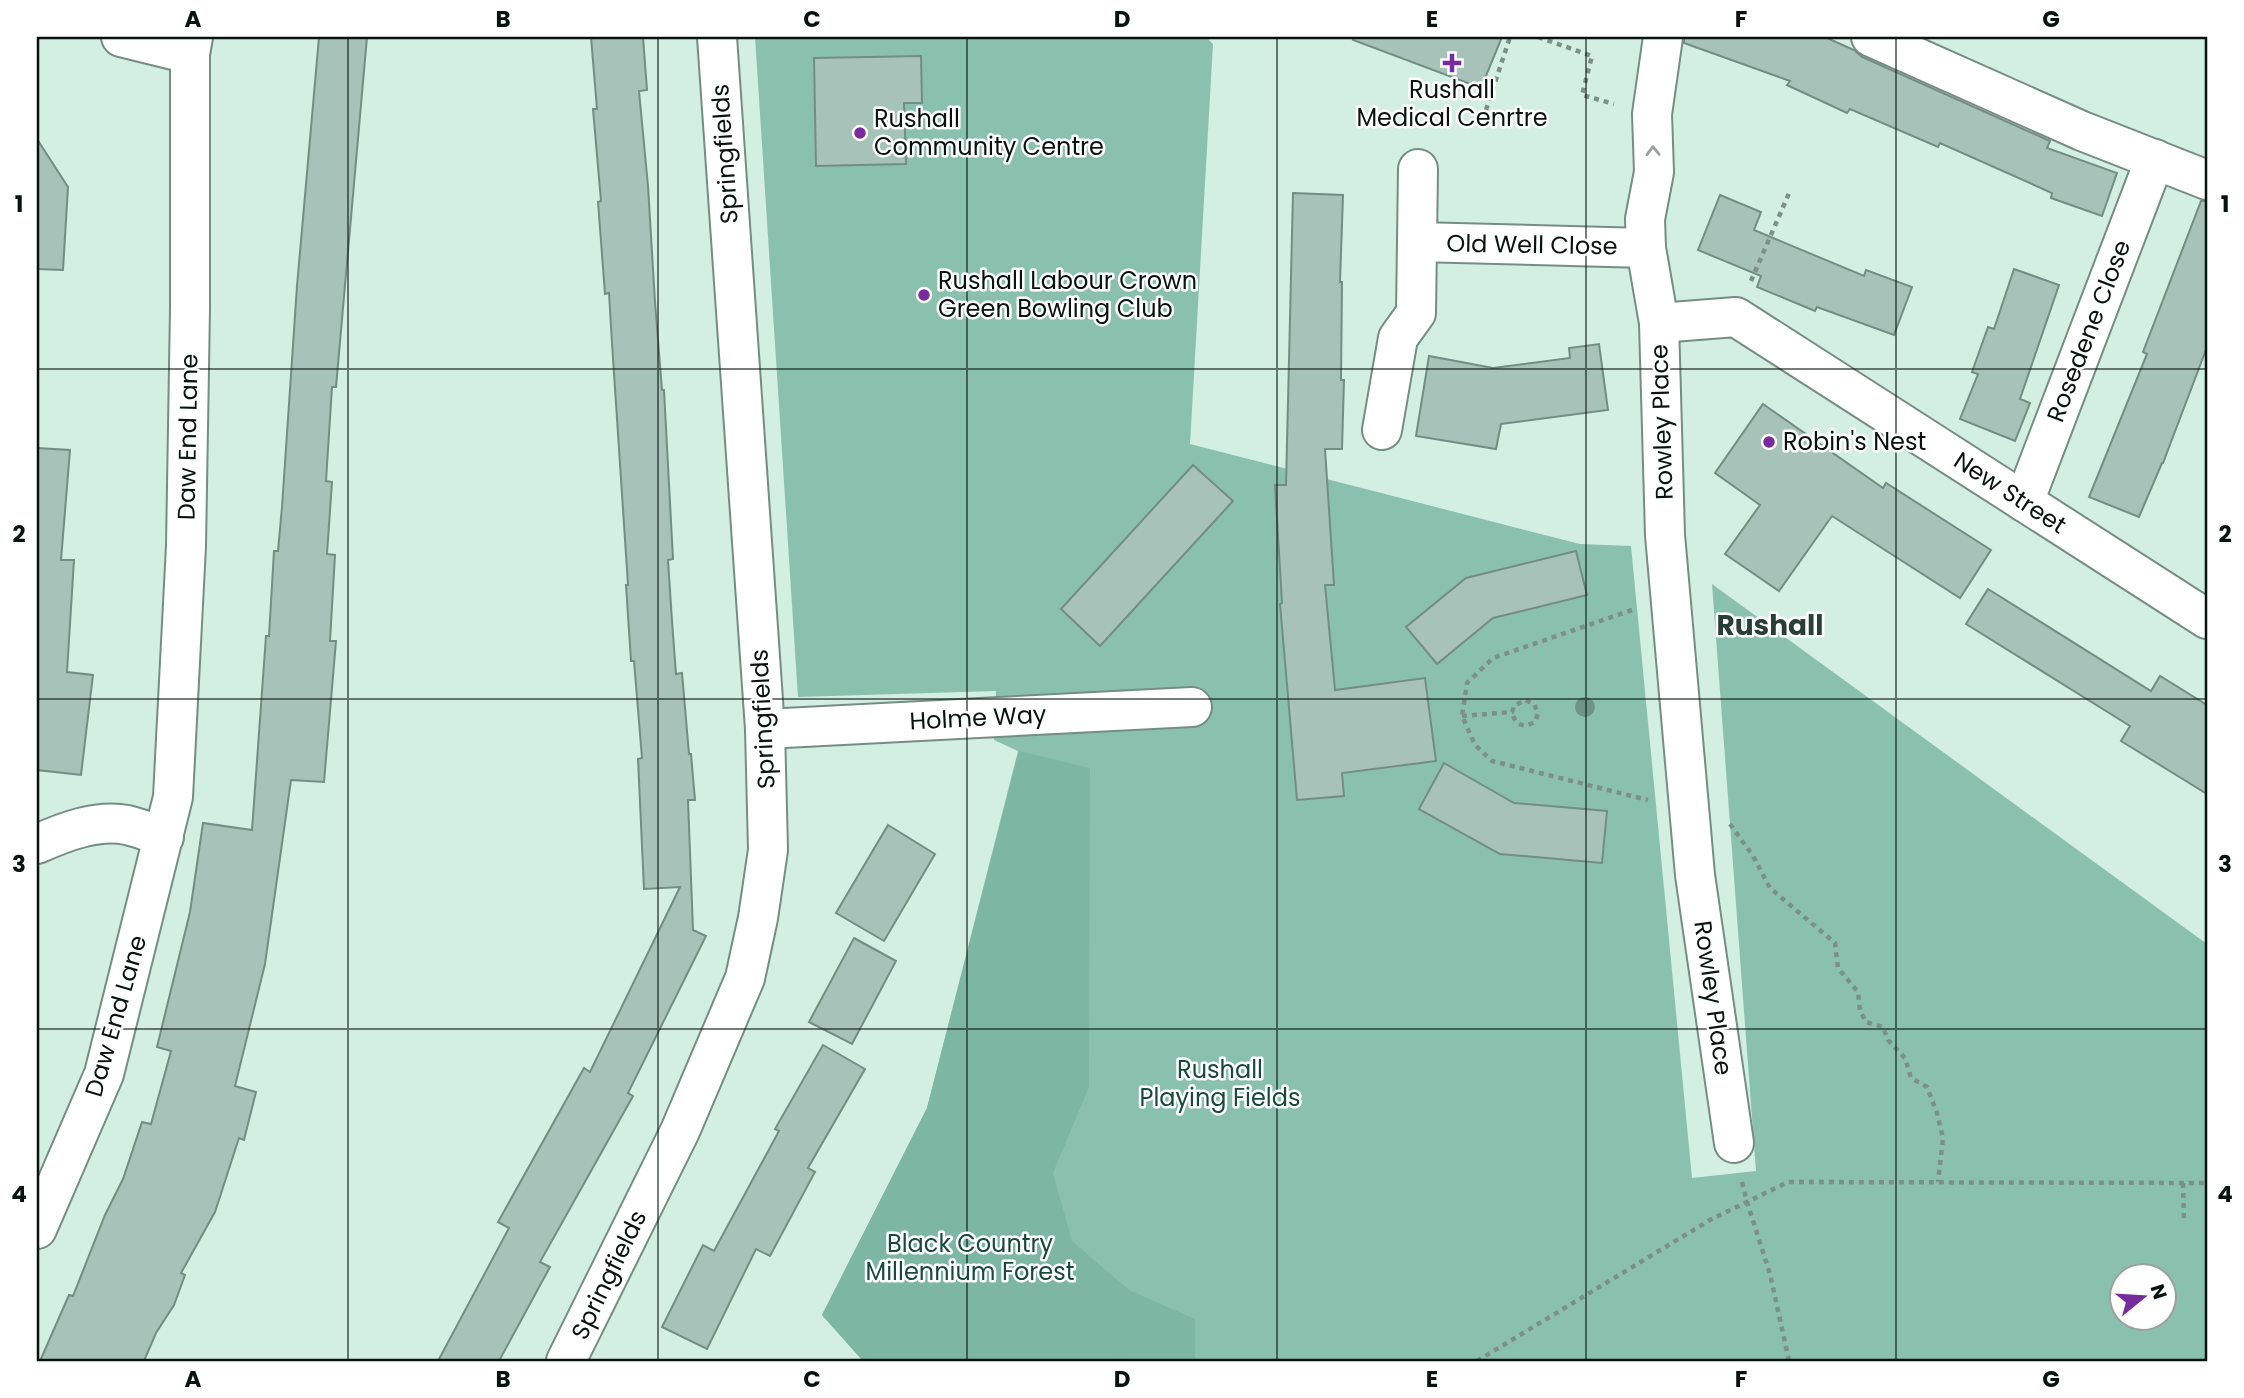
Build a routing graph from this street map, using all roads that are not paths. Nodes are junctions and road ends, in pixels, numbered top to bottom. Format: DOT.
graph roads {
  1 [pos="121,37"];
  2 [pos="717,37"];
  3 [pos="1663,37"];
  4 [pos="1871,37"];
  5 [pos="191,46"];
  6 [pos="2155,159"];
  7 [pos="1418,169"];
  8 [pos="2207,180"];
  9 [pos="1646,233"];
  10 [pos="1417,242"];
  11 [pos="1659,323"];
  12 [pos="1382,430"];
  13 [pos="2024,502"];
  14 [pos="2207,619"];
  15 [pos="1192,707"];
  16 [pos="765,729"];
  17 [pos="164,836"];
  18 [pos="37,844"];
  19 [pos="1734,1143"];
  20 [pos="37,1229"];
  21 [pos="566,1361"];
  1 -- 5 [label="street"];
  2 -- 16 [label="street, Springfields"];
  9 -- 3 [label="street, one-way"];
  4 -- 6 [label="street"];
  5 -- 17 [label="street, Daw End Lane"];
  6 -- 8 [label="street"];
  6 -- 13 [label="street, Rosedene Close"];
  7 -- 10 [label="street, Old Well Close"];
  9 -- 10 [label="street, Old Well Close"];
  9 -- 11 [label="street, Rowley Place"];
  10 -- 12 [label="street, Old Well Close"];
  11 -- 13 [label="street, New Street"];
  11 -- 19 [label="street, Rowley Place"];
  13 -- 14 [label="street, New Street"];
  15 -- 16 [label="street, Holme Way"];
  16 -- 21 [label="street, Springfields"];
  17 -- 18 [label="street"];
  17 -- 20 [label="street, Daw End Lane"];
}
